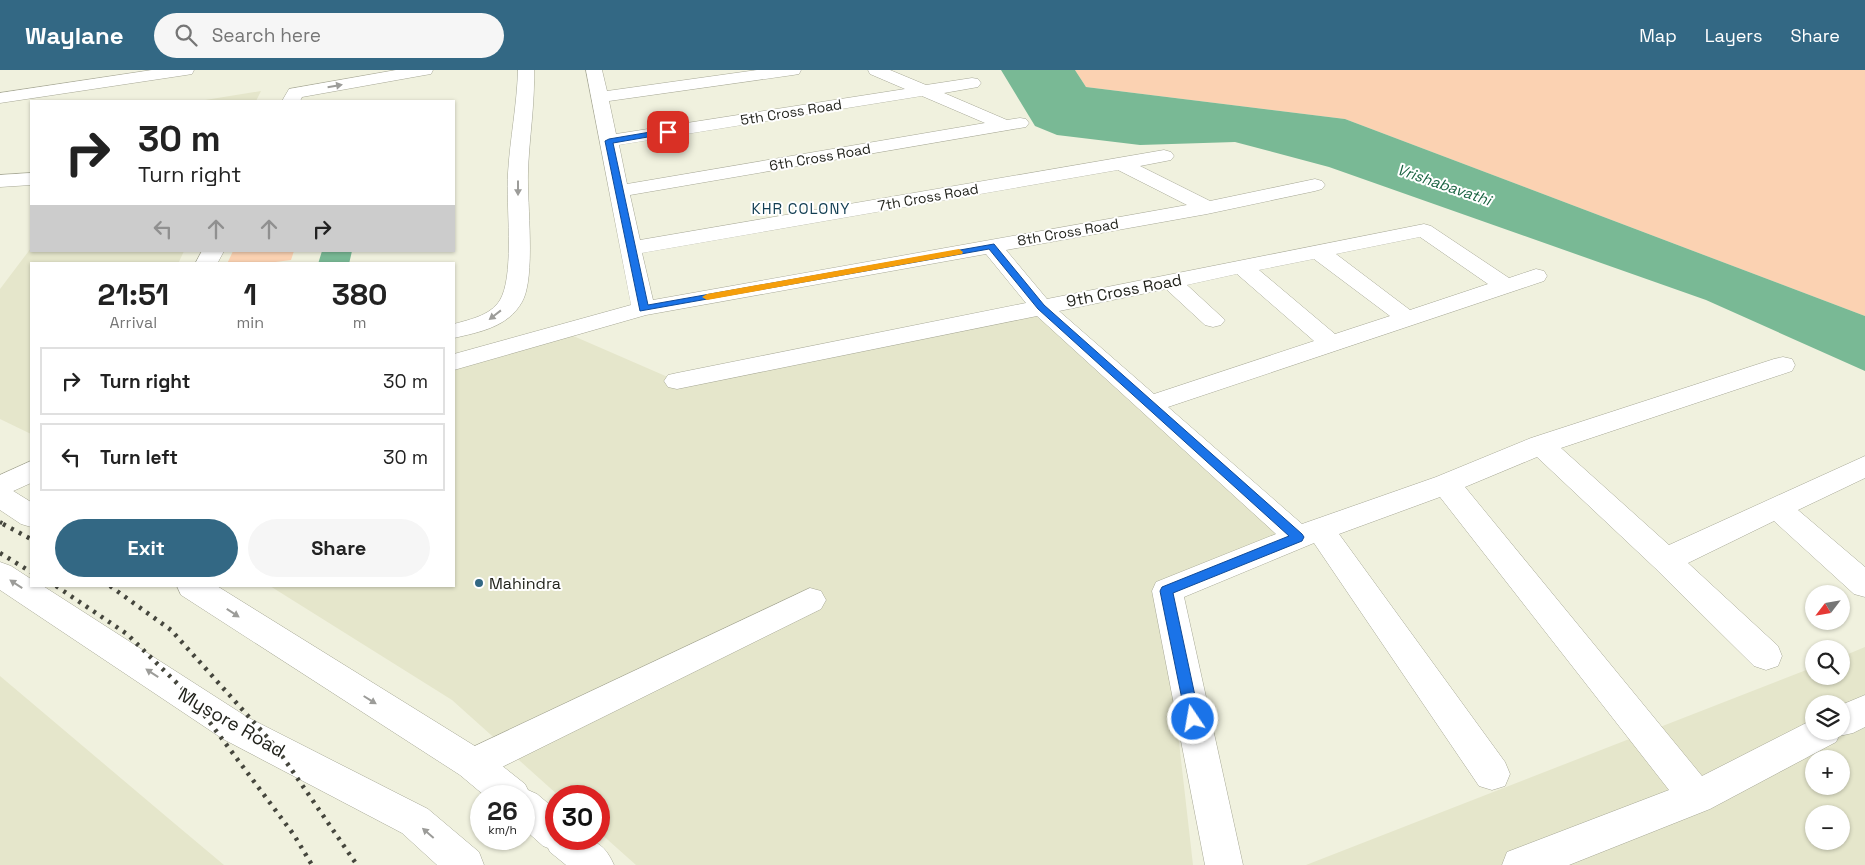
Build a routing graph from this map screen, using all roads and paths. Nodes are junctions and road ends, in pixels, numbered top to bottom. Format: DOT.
graph roads {
  1 [pos="425,70"];
  2 [pos="526,70"];
  3 [pos="594,70"];
  4 [pos="793,70"];
  5 [pos="876,70"];
  6 [pos="175,71"];
  7 [pos="972,83"];
  8 [pos="925,91"];
  9 [pos="600,97"];
  10 [pos="0,98"];
  11 [pos="292,100"];
  12 [pos="537,116"];
  13 [pos="609,141"];
  14 [pos="1164,156"];
  15 [pos="520,158"];
  16 [pos="1120,163"];
  17 [pos="30,180"];
  18 [pos="1,183"];
  19 [pos="1315,185"];
  20 [pos="620,191"];
  21 [pos="1207,208"];
  22 [pos="991,246"];
  23 [pos="632,248"];
  24 [pos="1318,251"];
  25 [pos="1242,267"];
  26 [pos="1536,276"];
  27 [pos="1170,281"];
  28 [pos="1506,286"];
  29 [pos="1041,307"];
  30 [pos="644,308"];
  31 [pos="1408,319"];
  32 [pos="1213,320"];
  33 [pos="455,331"];
  34 [pos="1332,344"];
  35 [pos="455,362"];
  36 [pos="1783,365"];
  37 [pos="677,381"];
  38 [pos="1149,404"];
  39 [pos="1541,445"];
  40 [pos="1865,466"];
  41 [pos="30,467"];
  42 [pos="30,472"];
  43 [pos="1446,484"];
  44 [pos="8,491"];
  45 [pos="1777,508"];
  46 [pos="30,515"];
  47 [pos="1309,534"];
  48 [pos="1666,560"];
  49 [pos="0,574"];
  50 [pos="1865,585"];
  51 [pos="194,587"];
  52 [pos="810,600"];
  53 [pos="1766,656"];
  54 [pos="1865,710"];
  55 [pos="1850,718"];
  56 [pos="1807,740"];
  57 [pos="474,764"];
  58 [pos="1492,774"];
  59 [pos="499,785"];
  60 [pos="1697,797"];
  61 [pos="535,815"];
  62 [pos="545,824"];
  63 [pos="576,850"];
  64 [pos="465,865"];
  65 [pos="594,865"];
  66 [pos="1224,865"];
  67 [pos="1520,865"];
  11 -- 1 [label="main road, one-way"];
  2 -- 15 [label="main road"];
  3 -- 9 [label="main road"];
  4 -- 9 [label="main road"];
  5 -- 8 [label="main road"];
  6 -- 10 [label="main road"];
  7 -- 8 [label="main road, 5th Cross Road"];
  8 -- 13 [label="main road, 5th Cross Road"];
  8 -- 20 [label="main road, 6th Cross Road"];
  9 -- 13 [label="main road"];
  12 -- 15 [label="main road"];
  13 -- 20 [label="main road"];
  14 -- 16 [label="main road, 7th Cross Road"];
  15 -- 33 [label="main road, one-way"];
  16 -- 21 [label="main road"];
  16 -- 23 [label="main road, 7th Cross Road"];
  17 -- 18 [label="main road"];
  19 -- 21 [label="main road, 8th Cross Road"];
  20 -- 23 [label="main road"];
  21 -- 22 [label="main road, 8th Cross Road"];
  22 -- 29 [label="main road"];
  22 -- 30 [label="main road, 8th Cross Road"];
  23 -- 30 [label="main road"];
  24 -- 25 [label="main road, 9th Cross Road"];
  24 -- 28 [label="main road, 9th Cross Road"];
  24 -- 31 [label="main road"];
  25 -- 27 [label="main road, 9th Cross Road"];
  25 -- 34 [label="main road"];
  26 -- 28 [label="main road"];
  27 -- 29 [label="main road, 9th Cross Road"];
  27 -- 32 [label="main road"];
  28 -- 31 [label="main road"];
  29 -- 37 [label="main road, 9th Cross Road"];
  29 -- 38 [label="main road"];
  30 -- 35 [label="main road, 8th Cross Road"];
  31 -- 34 [label="main road"];
  34 -- 38 [label="main road"];
  36 -- 39 [label="main road"];
  38 -- 47 [label="main road"];
  39 -- 43 [label="main road"];
  39 -- 48 [label="main road"];
  40 -- 45 [label="main road"];
  41 -- 44 [label="main road"];
  42 -- 44 [label="main road"];
  43 -- 47 [label="main road"];
  43 -- 60 [label="main road"];
  44 -- 46 [label="main road"];
  45 -- 48 [label="main road"];
  45 -- 50 [label="main road"];
  47 -- 58 [label="main road"];
  47 -- 66 [label="main road"];
  48 -- 53 [label="main road"];
  64 -- 49 [label="main road, Mysore Road, one-way"];
  51 -- 57 [label="main road, one-way"];
  52 -- 57 [label="main road"];
  54 -- 55 [label="main road"];
  56 -- 60 [label="main road"];
  57 -- 59 [label="main road"];
  60 -- 67 [label="main road"];
  61 -- 62 [label="main road"];
  63 -- 65 [label="main road"];
}
